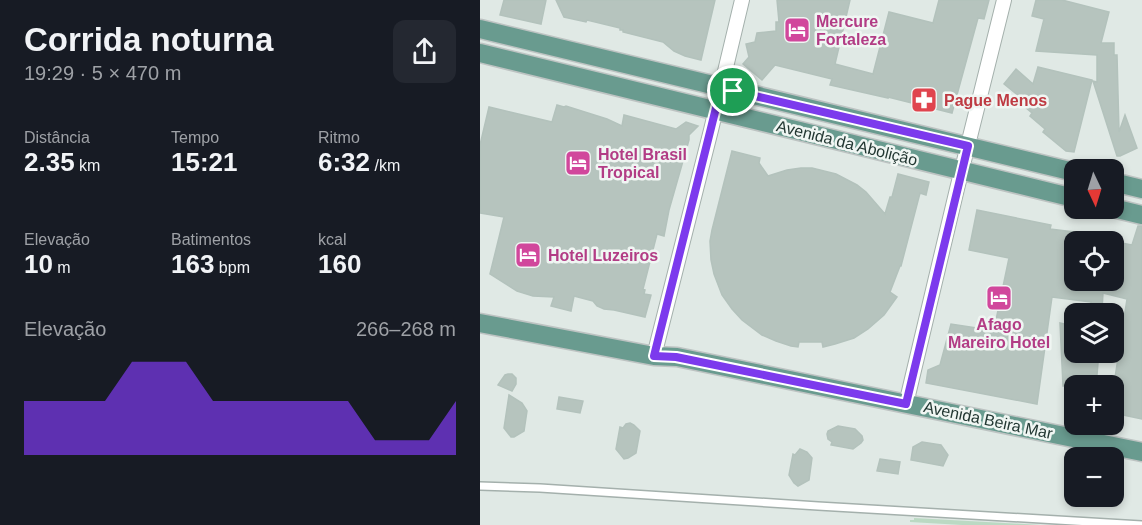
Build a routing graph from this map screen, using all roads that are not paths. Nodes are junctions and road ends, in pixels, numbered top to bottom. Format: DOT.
graph roads {
  1 [pos="742,0"];
  2 [pos="1005,0"];
  3 [pos="480,29"];
  4 [pos="480,53"];
  5 [pos="721,88"];
  6 [pos="716,111"];
  7 [pos="968,146"];
  8 [pos="1064,170"];
  9 [pos="961,171"];
  10 [pos="1124,185"];
  11 [pos="1142,189"];
  12 [pos="1064,196"];
  13 [pos="1124,210"];
  14 [pos="1142,214"];
  15 [pos="480,323"];
  16 [pos="654,356"];
  17 [pos="906,404"];
  18 [pos="1142,452"];
  19 [pos="480,486"];
  20 [pos="1142,525"];
  1 -- 5 [label="street"];
  2 -- 7 [label="street"];
  3 -- 5 [label="main road, Avenida da Abolição"];
  4 -- 6 [label="main road, Avenida da Abolição"];
  5 -- 6 [label="street"];
  5 -- 7 [label="main road, Avenida da Abolição"];
  6 -- 9 [label="main road, Avenida da Abolição"];
  6 -- 16 [label="street"];
  7 -- 8 [label="main road, Avenida da Abolição"];
  7 -- 9 [label="street"];
  9 -- 12 [label="main road, Avenida da Abolição"];
  9 -- 17 [label="street"];
  10 -- 11 [label="main road"];
  13 -- 14 [label="main road"];
  15 -- 16 [label="main road, Avenida Beira Mar"];
  16 -- 17 [label="main road, Avenida Beira Mar"];
  17 -- 18 [label="main road, Avenida Beira Mar"];
  19 -- 20 [label="lane"];
}
